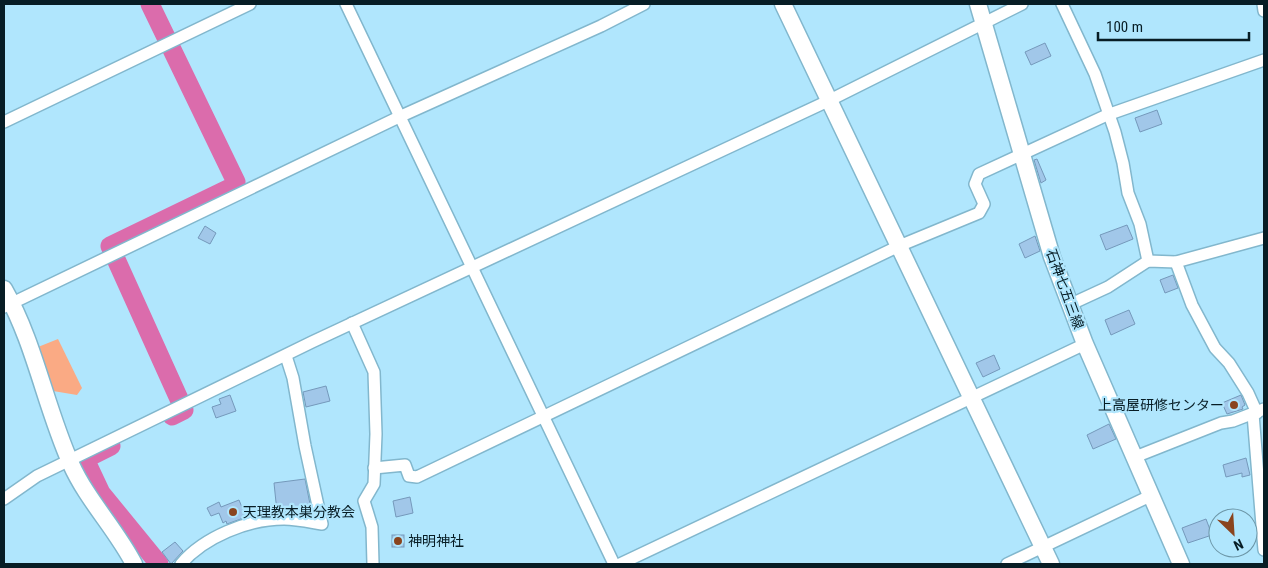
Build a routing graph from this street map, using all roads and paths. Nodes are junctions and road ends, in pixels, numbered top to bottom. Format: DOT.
graph roads {
  1 [pos="250,4"];
  2 [pos="346,4"];
  3 [pos="644,4"];
  4 [pos="783,4"];
  5 [pos="978,4"];
  6 [pos="1022,4"];
  7 [pos="1062,4"];
  8 [pos="1263,4"];
  9 [pos="1264,11"];
  10 [pos="984,23"];
  11 [pos="1264,60"];
  12 [pos="828,101"];
  13 [pos="1107,115"];
  14 [pos="399,118"];
  15 [pos="4,122"];
  16 [pos="1021,154"];
  17 [pos="1264,238"];
  18 [pos="900,246"];
  19 [pos="1148,261"];
  20 [pos="1176,262"];
  21 [pos="471,268"];
  22 [pos="6,299"];
  23 [pos="1070,305"];
  24 [pos="352,324"];
  25 [pos="1085,344"];
  26 [pos="286,356"];
  27 [pos="971,397"];
  28 [pos="1258,412"];
  29 [pos="544,416"];
  30 [pos="1135,457"];
  31 [pos="69,461"];
  32 [pos="374,468"];
  33 [pos="1150,496"];
  34 [pos="4,499"];
  35 [pos="1042,547"];
  36 [pos="1264,550"];
  37 [pos="134,564"];
  38 [pos="181,564"];
  39 [pos="374,564"];
  40 [pos="614,564"];
  41 [pos="620,564"];
  42 [pos="1006,564"];
  43 [pos="1050,564"];
  44 [pos="1181,564"];
  1 -- 15 [label="street"];
  2 -- 14 [label="street"];
  3 -- 14 [label="street"];
  4 -- 12 [label="street"];
  5 -- 10 [label="street, 石神七五三線"];
  6 -- 10 [label="street"];
  7 -- 13 [label="street"];
  8 -- 9 [label="street"];
  10 -- 12 [label="street"];
  10 -- 16 [label="street, 石神七五三線"];
  11 -- 13 [label="street"];
  12 -- 18 [label="street"];
  12 -- 21 [label="street"];
  13 -- 16 [label="street"];
  13 -- 19 [label="street"];
  14 -- 21 [label="street"];
  14 -- 22 [label="street"];
  16 -- 18 [label="street"];
  16 -- 23 [label="street, 石神七五三線"];
  17 -- 20 [label="street"];
  18 -- 27 [label="street"];
  18 -- 29 [label="street"];
  19 -- 20 [label="street"];
  19 -- 23 [label="street"];
  20 -- 28 [label="street"];
  21 -- 24 [label="street"];
  21 -- 29 [label="street"];
  22 -- 31 [label="street"];
  23 -- 25 [label="street, 石神七五三線"];
  24 -- 26 [label="street"];
  24 -- 32 [label="street"];
  25 -- 27 [label="street"];
  25 -- 30 [label="street, 石神七五三線"];
  26 -- 31 [label="street"];
  26 -- 38 [label="street"];
  27 -- 35 [label="street"];
  27 -- 41 [label="street"];
  28 -- 30 [label="street"];
  28 -- 36 [label="street"];
  29 -- 32 [label="street"];
  29 -- 40 [label="street"];
  30 -- 33 [label="street, 石神七五三線"];
  31 -- 34 [label="street"];
  31 -- 37 [label="street"];
  32 -- 39 [label="street"];
  33 -- 35 [label="street"];
  33 -- 44 [label="street, 石神七五三線"];
  35 -- 42 [label="street"];
  35 -- 43 [label="street"];
}
